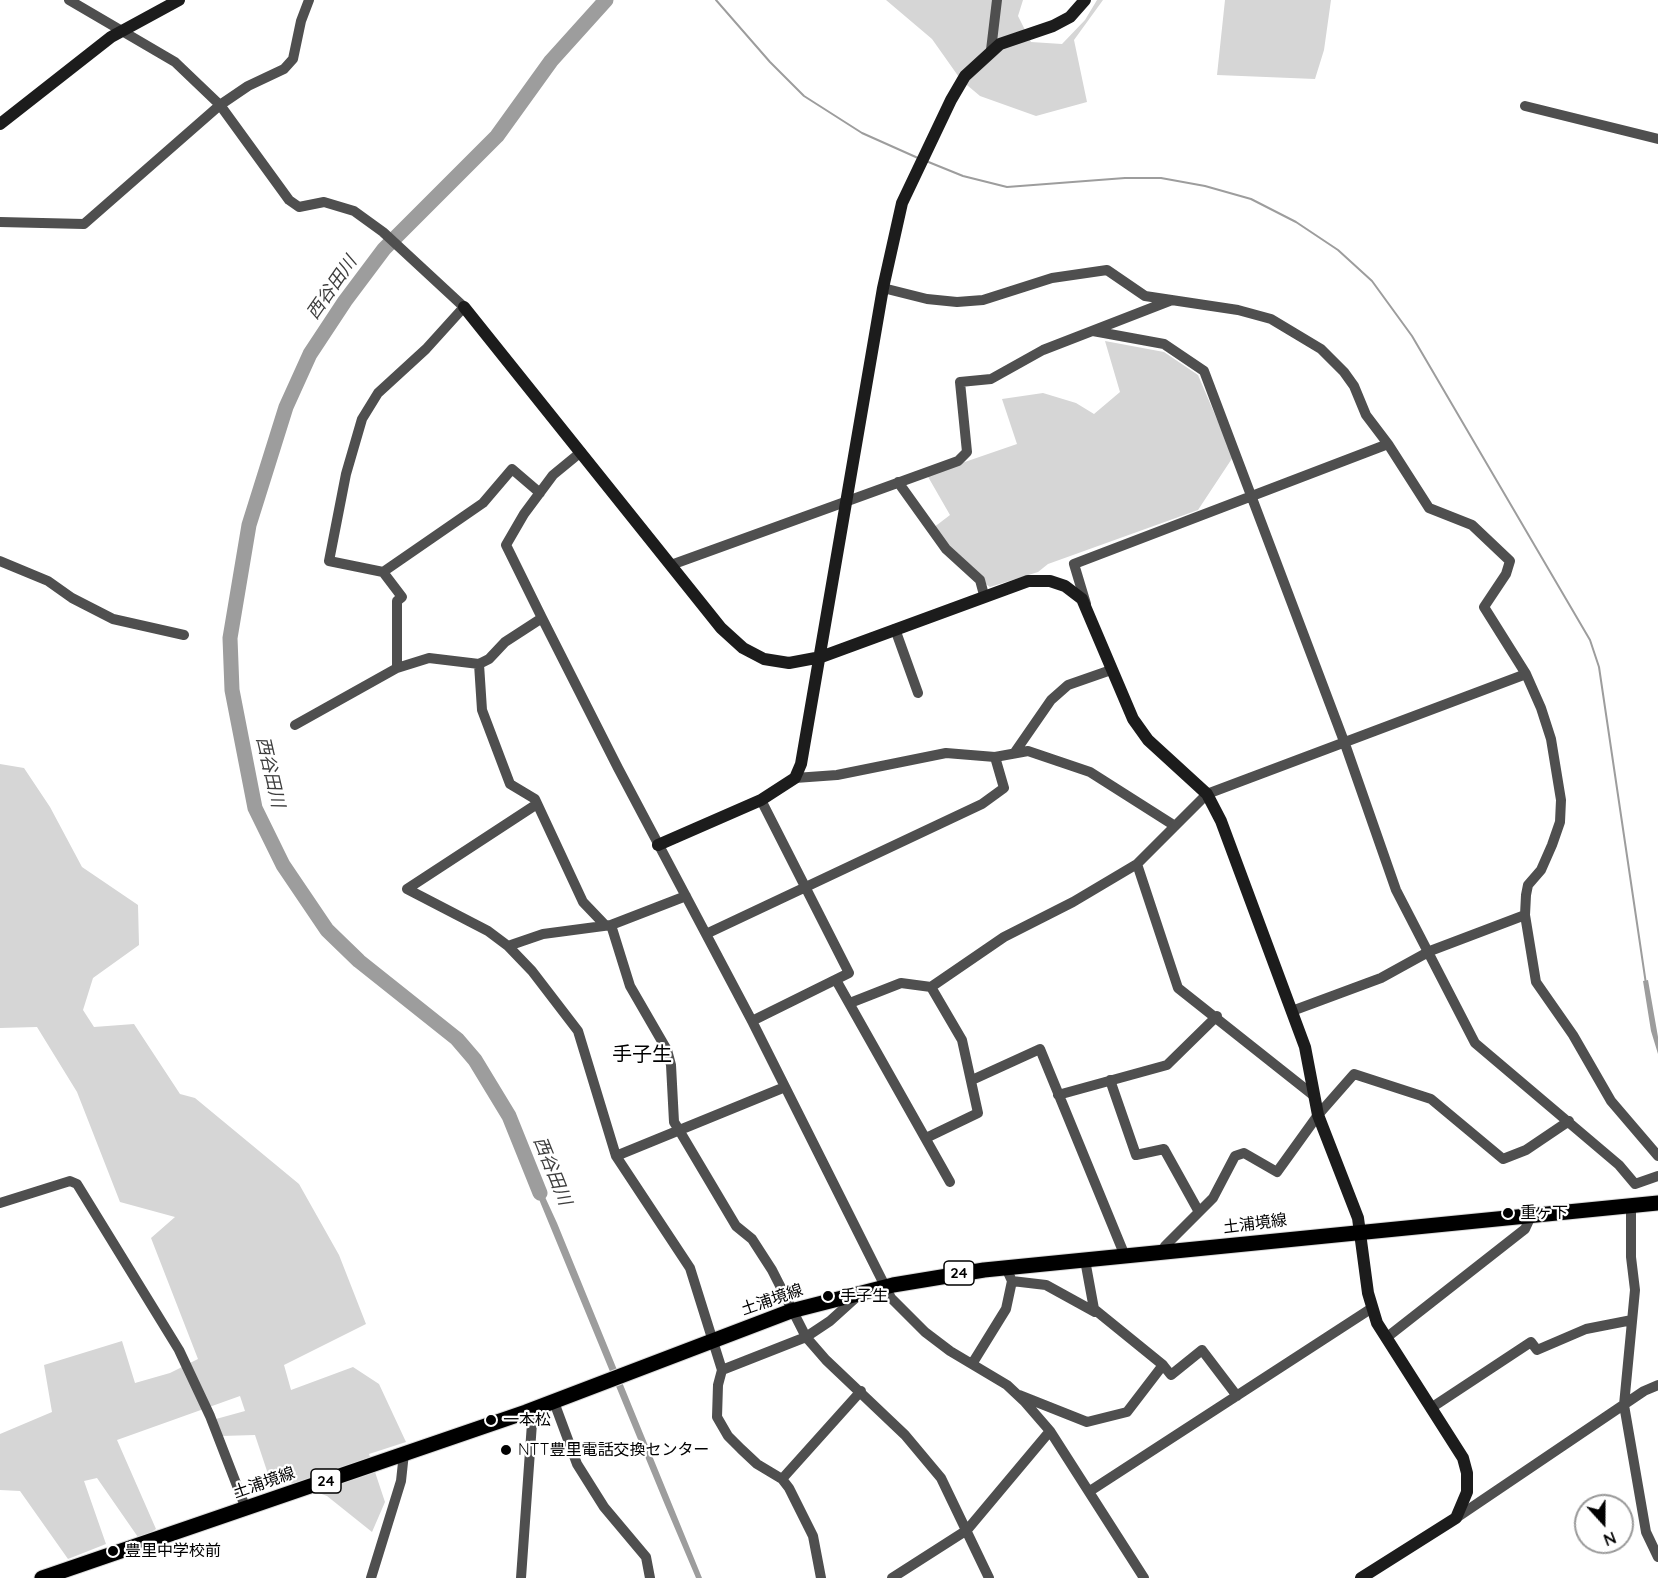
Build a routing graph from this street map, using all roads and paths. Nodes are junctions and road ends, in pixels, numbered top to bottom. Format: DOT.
graph roads {
  1 [pos="69,0"];
  2 [pos="179,0"];
  3 [pos="309,0"];
  4 [pos="997,0"];
  5 [pos="1085,0"];
  6 [pos="122,30"];
  7 [pos="991,50"];
  8 [pos="220,105"];
  9 [pos="1525,106"];
  10 [pos="0,124"];
  11 [pos="1658,139"];
  12 [pos="0,222"];
  13 [pos="883,288"];
  14 [pos="1172,300"];
  15 [pos="464,308"];
  16 [pos="1094,331"];
  17 [pos="1388,444"];
  18 [pos="581,452"];
  19 [pos="898,482"];
  20 [pos="540,493"];
  21 [pos="1251,494"];
  22 [pos="848,500"];
  23 [pos="0,561"];
  24 [pos="671,565"];
  25 [pos="383,572"];
  26 [pos="984,595"];
  27 [pos="1086,606"];
  28 [pos="542,618"];
  29 [pos="895,629"];
  30 [pos="184,635"];
  31 [pos="821,657"];
  32 [pos="479,664"];
  33 [pos="397,668"];
  34 [pos="1111,670"];
  35 [pos="1527,674"];
  36 [pos="918,693"];
  37 [pos="295,725"];
  38 [pos="1345,744"];
  39 [pos="1015,752"];
  40 [pos="996,757"];
  41 [pos="795,778"];
  42 [pos="1207,794"];
  43 [pos="761,800"];
  44 [pos="537,804"];
  45 [pos="1175,826"];
  46 [pos="658,845"];
  47 [pos="1137,864"];
  48 [pos="806,888"];
  49 [pos="686,896"];
  50 [pos="1525,915"];
  51 [pos="608,925"];
  52 [pos="706,934"];
  53 [pos="508,946"];
  54 [pos="1430,951"];
  55 [pos="836,980"];
  56 [pos="931,987"];
  57 [pos="850,1004"];
  58 [pos="1292,1011"];
  59 [pos="1216,1016"];
  60 [pos="752,1021"];
  61 [pos="972,1080"];
  62 [pos="1110,1080"];
  63 [pos="785,1087"];
  64 [pos="1058,1095"];
  65 [pos="1313,1095"];
  66 [pos="1318,1115"];
  67 [pos="1569,1121"];
  68 [pos="679,1130"];
  69 [pos="926,1138"];
  70 [pos="616,1156"];
  71 [pos="1658,1156"];
  72 [pos="1658,1176"];
  73 [pos="950,1182"];
  74 [pos="0,1203"];
  75 [pos="1658,1203"];
  76 [pos="1630,1206"];
  77 [pos="1199,1212"];
  78 [pos="1531,1216"];
  79 [pos="1360,1230"];
  80 [pos="1166,1252"];
  81 [pos="1125,1256"];
  82 [pos="1085,1260"];
  83 [pos="1009,1274"];
  84 [pos="885,1287"];
  85 [pos="861,1293"];
  86 [pos="1372,1308"];
  87 [pos="791,1311"];
  88 [pos="1098,1313"];
  89 [pos="1632,1320"];
  90 [pos="806,1337"];
  91 [pos="1386,1338"];
  92 [pos="713,1340"];
  93 [pos="972,1364"];
  94 [pos="1163,1365"];
  95 [pos="722,1370"];
  96 [pos="1658,1385"];
  97 [pos="861,1391"];
  98 [pos="1019,1395"];
  99 [pos="1237,1396"];
  100 [pos="554,1402"];
  101 [pos="1624,1405"];
  102 [pos="1431,1408"];
  103 [pos="532,1409"];
  104 [pos="1050,1431"];
  105 [pos="404,1453"];
  106 [pos="782,1479"];
  107 [pos="1090,1491"];
  108 [pos="246,1509"];
  109 [pos="1456,1518"];
  110 [pos="967,1530"];
  111 [pos="1658,1557"];
  112 [pos="44,1578"];
  113 [pos="371,1578"];
  114 [pos="521,1578"];
  115 [pos="650,1578"];
  116 [pos="821,1578"];
  117 [pos="892,1578"];
  118 [pos="989,1578"];
  119 [pos="1144,1578"];
  120 [pos="1361,1578"];
  1 -- 6 [label="street"];
  2 -- 6 [label="street"];
  3 -- 8 [label="street"];
  4 -- 7 [label="street"];
  5 -- 7 [label="street"];
  6 -- 8 [label="street"];
  6 -- 10 [label="street"];
  7 -- 13 [label="street"];
  8 -- 12 [label="street"];
  8 -- 15 [label="street"];
  9 -- 11 [label="street"];
  13 -- 14 [label="street"];
  13 -- 22 [label="street"];
  14 -- 16 [label="street"];
  14 -- 17 [label="street"];
  15 -- 18 [label="street"];
  15 -- 25 [label="street"];
  16 -- 19 [label="street"];
  16 -- 21 [label="street"];
  17 -- 21 [label="street"];
  17 -- 35 [label="street"];
  18 -- 20 [label="street"];
  18 -- 24 [label="street"];
  19 -- 22 [label="street"];
  19 -- 26 [label="street"];
  20 -- 25 [label="street"];
  20 -- 28 [label="street"];
  21 -- 27 [label="street"];
  21 -- 38 [label="street"];
  22 -- 24 [label="street"];
  22 -- 31 [label="street"];
  23 -- 30 [label="street"];
  24 -- 31 [label="street"];
  25 -- 33 [label="street"];
  26 -- 27 [label="street"];
  26 -- 29 [label="street"];
  27 -- 34 [label="street"];
  28 -- 32 [label="street"];
  28 -- 46 [label="street"];
  29 -- 31 [label="street"];
  29 -- 36 [label="street"];
  31 -- 41 [label="street"];
  32 -- 33 [label="street"];
  32 -- 44 [label="street"];
  33 -- 37 [label="street"];
  34 -- 39 [label="street"];
  34 -- 42 [label="street"];
  35 -- 38 [label="street"];
  35 -- 50 [label="street"];
  38 -- 42 [label="street"];
  38 -- 54 [label="street"];
  39 -- 40 [label="street"];
  39 -- 45 [label="street"];
  40 -- 41 [label="street"];
  40 -- 48 [label="street"];
  41 -- 43 [label="street"];
  42 -- 45 [label="street"];
  42 -- 58 [label="street"];
  43 -- 46 [label="street"];
  43 -- 48 [label="street"];
  44 -- 51 [label="street"];
  44 -- 53 [label="street"];
  45 -- 47 [label="street"];
  46 -- 49 [label="street"];
  47 -- 56 [label="street"];
  47 -- 59 [label="street"];
  48 -- 52 [label="street"];
  48 -- 55 [label="street"];
  49 -- 51 [label="street"];
  49 -- 52 [label="street"];
  50 -- 54 [label="street"];
  50 -- 71 [label="street"];
  51 -- 53 [label="street"];
  51 -- 68 [label="street"];
  52 -- 60 [label="street"];
  53 -- 70 [label="street"];
  54 -- 58 [label="street"];
  54 -- 67 [label="street"];
  55 -- 57 [label="street"];
  55 -- 60 [label="street"];
  56 -- 57 [label="street"];
  56 -- 61 [label="street"];
  57 -- 69 [label="street"];
  58 -- 65 [label="street"];
  59 -- 62 [label="street"];
  59 -- 65 [label="street"];
  60 -- 63 [label="street"];
  61 -- 64 [label="street"];
  61 -- 69 [label="street"];
  62 -- 64 [label="street"];
  62 -- 77 [label="street"];
  63 -- 68 [label="street"];
  63 -- 84 [label="street"];
  64 -- 81 [label="street"];
  65 -- 66 [label="street"];
  66 -- 67 [label="street"];
  66 -- 77 [label="street"];
  66 -- 79 [label="street"];
  67 -- 72 [label="street"];
  68 -- 70 [label="street"];
  68 -- 87 [label="street"];
  69 -- 73 [label="street"];
  70 -- 92 [label="street"];
  74 -- 108 [label="street"];
  75 -- 76 [label="main road, 土浦境線 / 24"];
  76 -- 78 [label="main road, 土浦境線 / 24"];
  76 -- 89 [label="street"];
  77 -- 80 [label="street"];
  78 -- 79 [label="main road, 土浦境線 / 24"];
  78 -- 91 [label="street"];
  79 -- 80 [label="main road, 土浦境線 / 24"];
  79 -- 86 [label="street"];
  80 -- 81 [label="main road, 土浦境線 / 24"];
  81 -- 82 [label="main road, 土浦境線 / 24"];
  82 -- 83 [label="main road, 土浦境線 / 24"];
  82 -- 88 [label="street"];
  83 -- 84 [label="main road, 土浦境線 / 24"];
  83 -- 88 [label="street"];
  83 -- 93 [label="street"];
  84 -- 85 [label="main road, 土浦境線 / 24"];
  84 -- 93 [label="street"];
  85 -- 87 [label="main road, 土浦境線 / 24"];
  85 -- 90 [label="street"];
  86 -- 91 [label="street"];
  86 -- 99 [label="street"];
  87 -- 90 [label="street"];
  87 -- 92 [label="main road, 土浦境線 / 24"];
  88 -- 94 [label="street"];
  89 -- 101 [label="street"];
  89 -- 102 [label="street"];
  90 -- 95 [label="street"];
  90 -- 97 [label="street"];
  91 -- 102 [label="street"];
  92 -- 95 [label="street"];
  92 -- 100 [label="main road, 土浦境線 / 24"];
  93 -- 98 [label="street"];
  94 -- 98 [label="street"];
  94 -- 99 [label="street"];
  95 -- 106 [label="street"];
  96 -- 101 [label="street"];
  97 -- 106 [label="street"];
  97 -- 110 [label="street"];
  98 -- 104 [label="street"];
  99 -- 107 [label="street"];
  100 -- 103 [label="main road, 土浦境線 / 24"];
  100 -- 115 [label="street"];
  101 -- 109 [label="street"];
  101 -- 111 [label="street"];
  102 -- 109 [label="street"];
  103 -- 105 [label="main road, 土浦境線 / 24"];
  103 -- 114 [label="street"];
  104 -- 107 [label="street"];
  104 -- 110 [label="street"];
  105 -- 108 [label="main road, 土浦境線 / 24"];
  105 -- 113 [label="street"];
  106 -- 116 [label="street"];
  107 -- 119 [label="street"];
  108 -- 112 [label="main road, 土浦境線 / 24"];
  109 -- 120 [label="street"];
  110 -- 117 [label="street"];
  110 -- 118 [label="street"];
}
